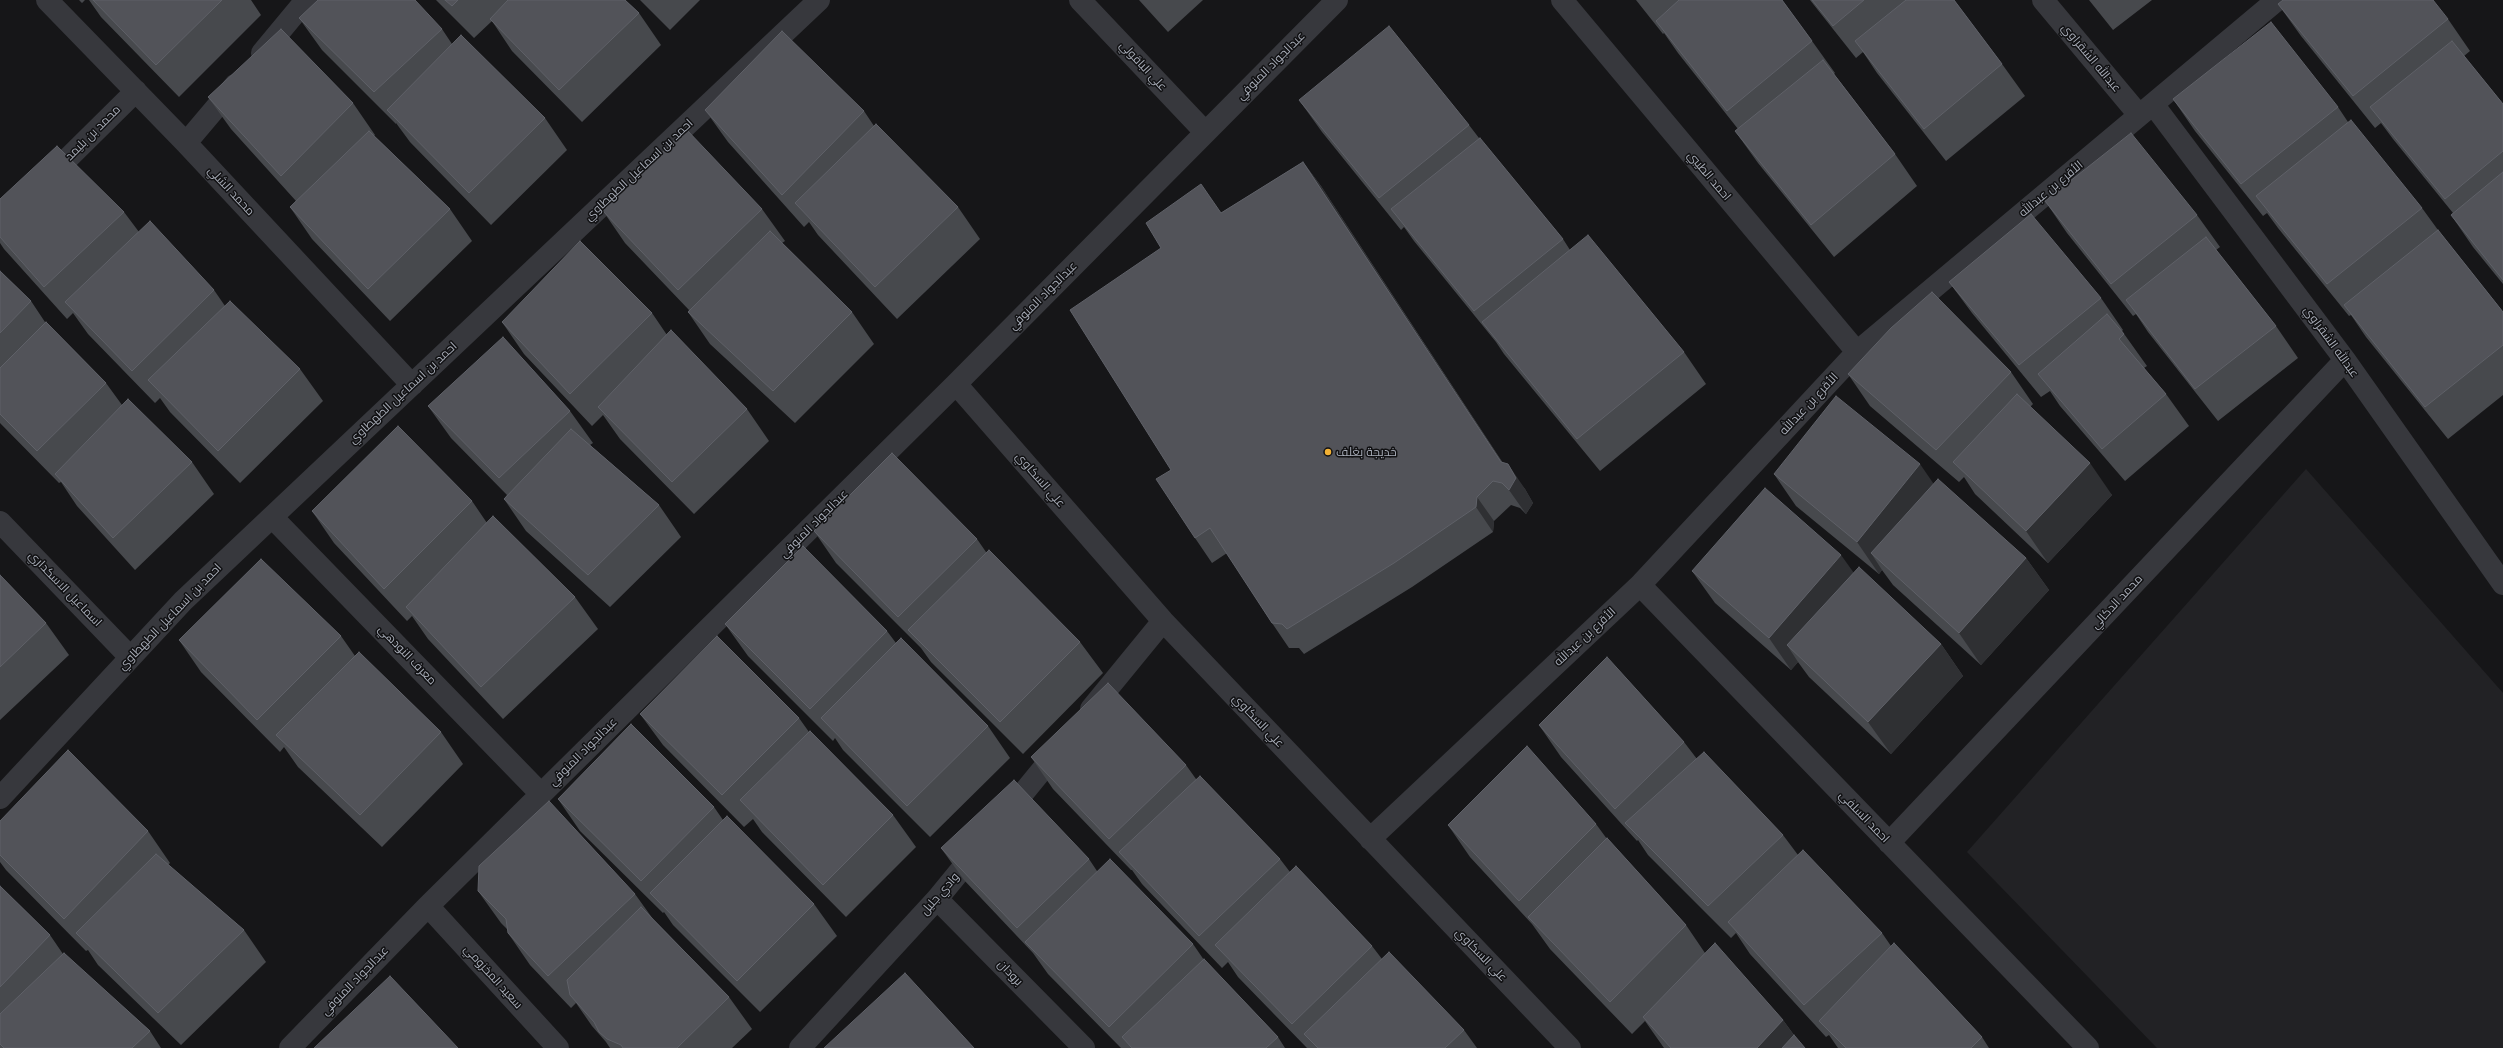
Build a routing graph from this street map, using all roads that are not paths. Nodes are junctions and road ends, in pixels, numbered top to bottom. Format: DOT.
graph roads {
  1 [pos="47,0"];
  2 [pos="306,0"];
  3 [pos="820,0"];
  4 [pos="1080,0"];
  5 [pos="1336,0"];
  6 [pos="1562,0"];
  7 [pos="2043,0"];
  8 [pos="2277,0"];
  9 [pos="136,91"];
  10 [pos="2146,110"];
  11 [pos="1205,132"];
  12 [pos="186,143"];
  13 [pos="34,192"];
  14 [pos="1857,352"];
  15 [pos="2345,360"];
  16 [pos="956,384"];
  17 [pos="412,385"];
  18 [pos="272,517"];
  19 [pos="0,522"];
  20 [pos="2503,584"];
  21 [pos="1640,585"];
  22 [pos="1163,621"];
  23 [pos="130,657"];
  24 [pos="541,794"];
  25 [pos="0,798"];
  26 [pos="1370,839"];
  27 [pos="1889,843"];
  28 [pos="937,899"];
  29 [pos="428,906"];
  30 [pos="290,1048"];
  31 [pos="558,1048"];
  32 [pos="800,1048"];
  33 [pos="1084,1048"];
  34 [pos="1570,1048"];
  35 [pos="2088,1048"];
  1 -- 9 [label="street, محمد الشلي"];
  2 -- 12 [label="street"];
  3 -- 17 [label="street, احمد بن اسماعيل الطهطاوي"];
  4 -- 11 [label="street, علي الباقولي"];
  5 -- 11 [label="street, عبدالجواد المنوفي"];
  6 -- 14 [label="street, احمد الطيبي"];
  7 -- 10 [label="street, عبدالله الشقراوي"];
  8 -- 10 [label="street, الأقرع بن عبدالله"];
  9 -- 12 [label="street, محمد الشلي"];
  9 -- 13 [label="street, محمد بن بليمد"];
  10 -- 14 [label="street, الأقرع بن عبدالله"];
  10 -- 15 [label="street, عبدالله الشقراوي"];
  11 -- 16 [label="street, عبدالجواد المنوفي"];
  12 -- 17 [label="street, محمد الشلي"];
  14 -- 21 [label="street, الأقرع بن عبدالله"];
  15 -- 20 [label="street, عبدالله الشقراوي"];
  15 -- 27 [label="street, محمد الدكالي"];
  16 -- 22 [label="street, علي السكاوي"];
  16 -- 24 [label="street, عبدالجواد المنوفي"];
  17 -- 18 [label="street, احمد بن اسماعيل الطهطاوي"];
  18 -- 23 [label="street, احمد بن اسماعيل الطهطاوي"];
  18 -- 24 [label="street, معرف النودهي"];
  19 -- 23 [label="street, اسماعيل الاسكداري"];
  21 -- 26 [label="street, الأقرع بن عبدالله"];
  21 -- 27 [label="street, احمد السلفي"];
  22 -- 26 [label="street, علي السكاوي"];
  22 -- 28 [label="street, وادي جليل"];
  23 -- 25 [label="street, احمد بن اسماعيل الطهطاوي"];
  24 -- 29 [label="street, عبدالجواد المنوفي"];
  26 -- 34 [label="street, علي السكاوي"];
  27 -- 35 [label="street, احمد السلفي"];
  28 -- 32 [label="street, وادي جليل"];
  28 -- 33 [label="street, برودان"];
  29 -- 30 [label="street, عبدالجواد المنوفي"];
  29 -- 31 [label="street, سعيد المخزومي"];
}
